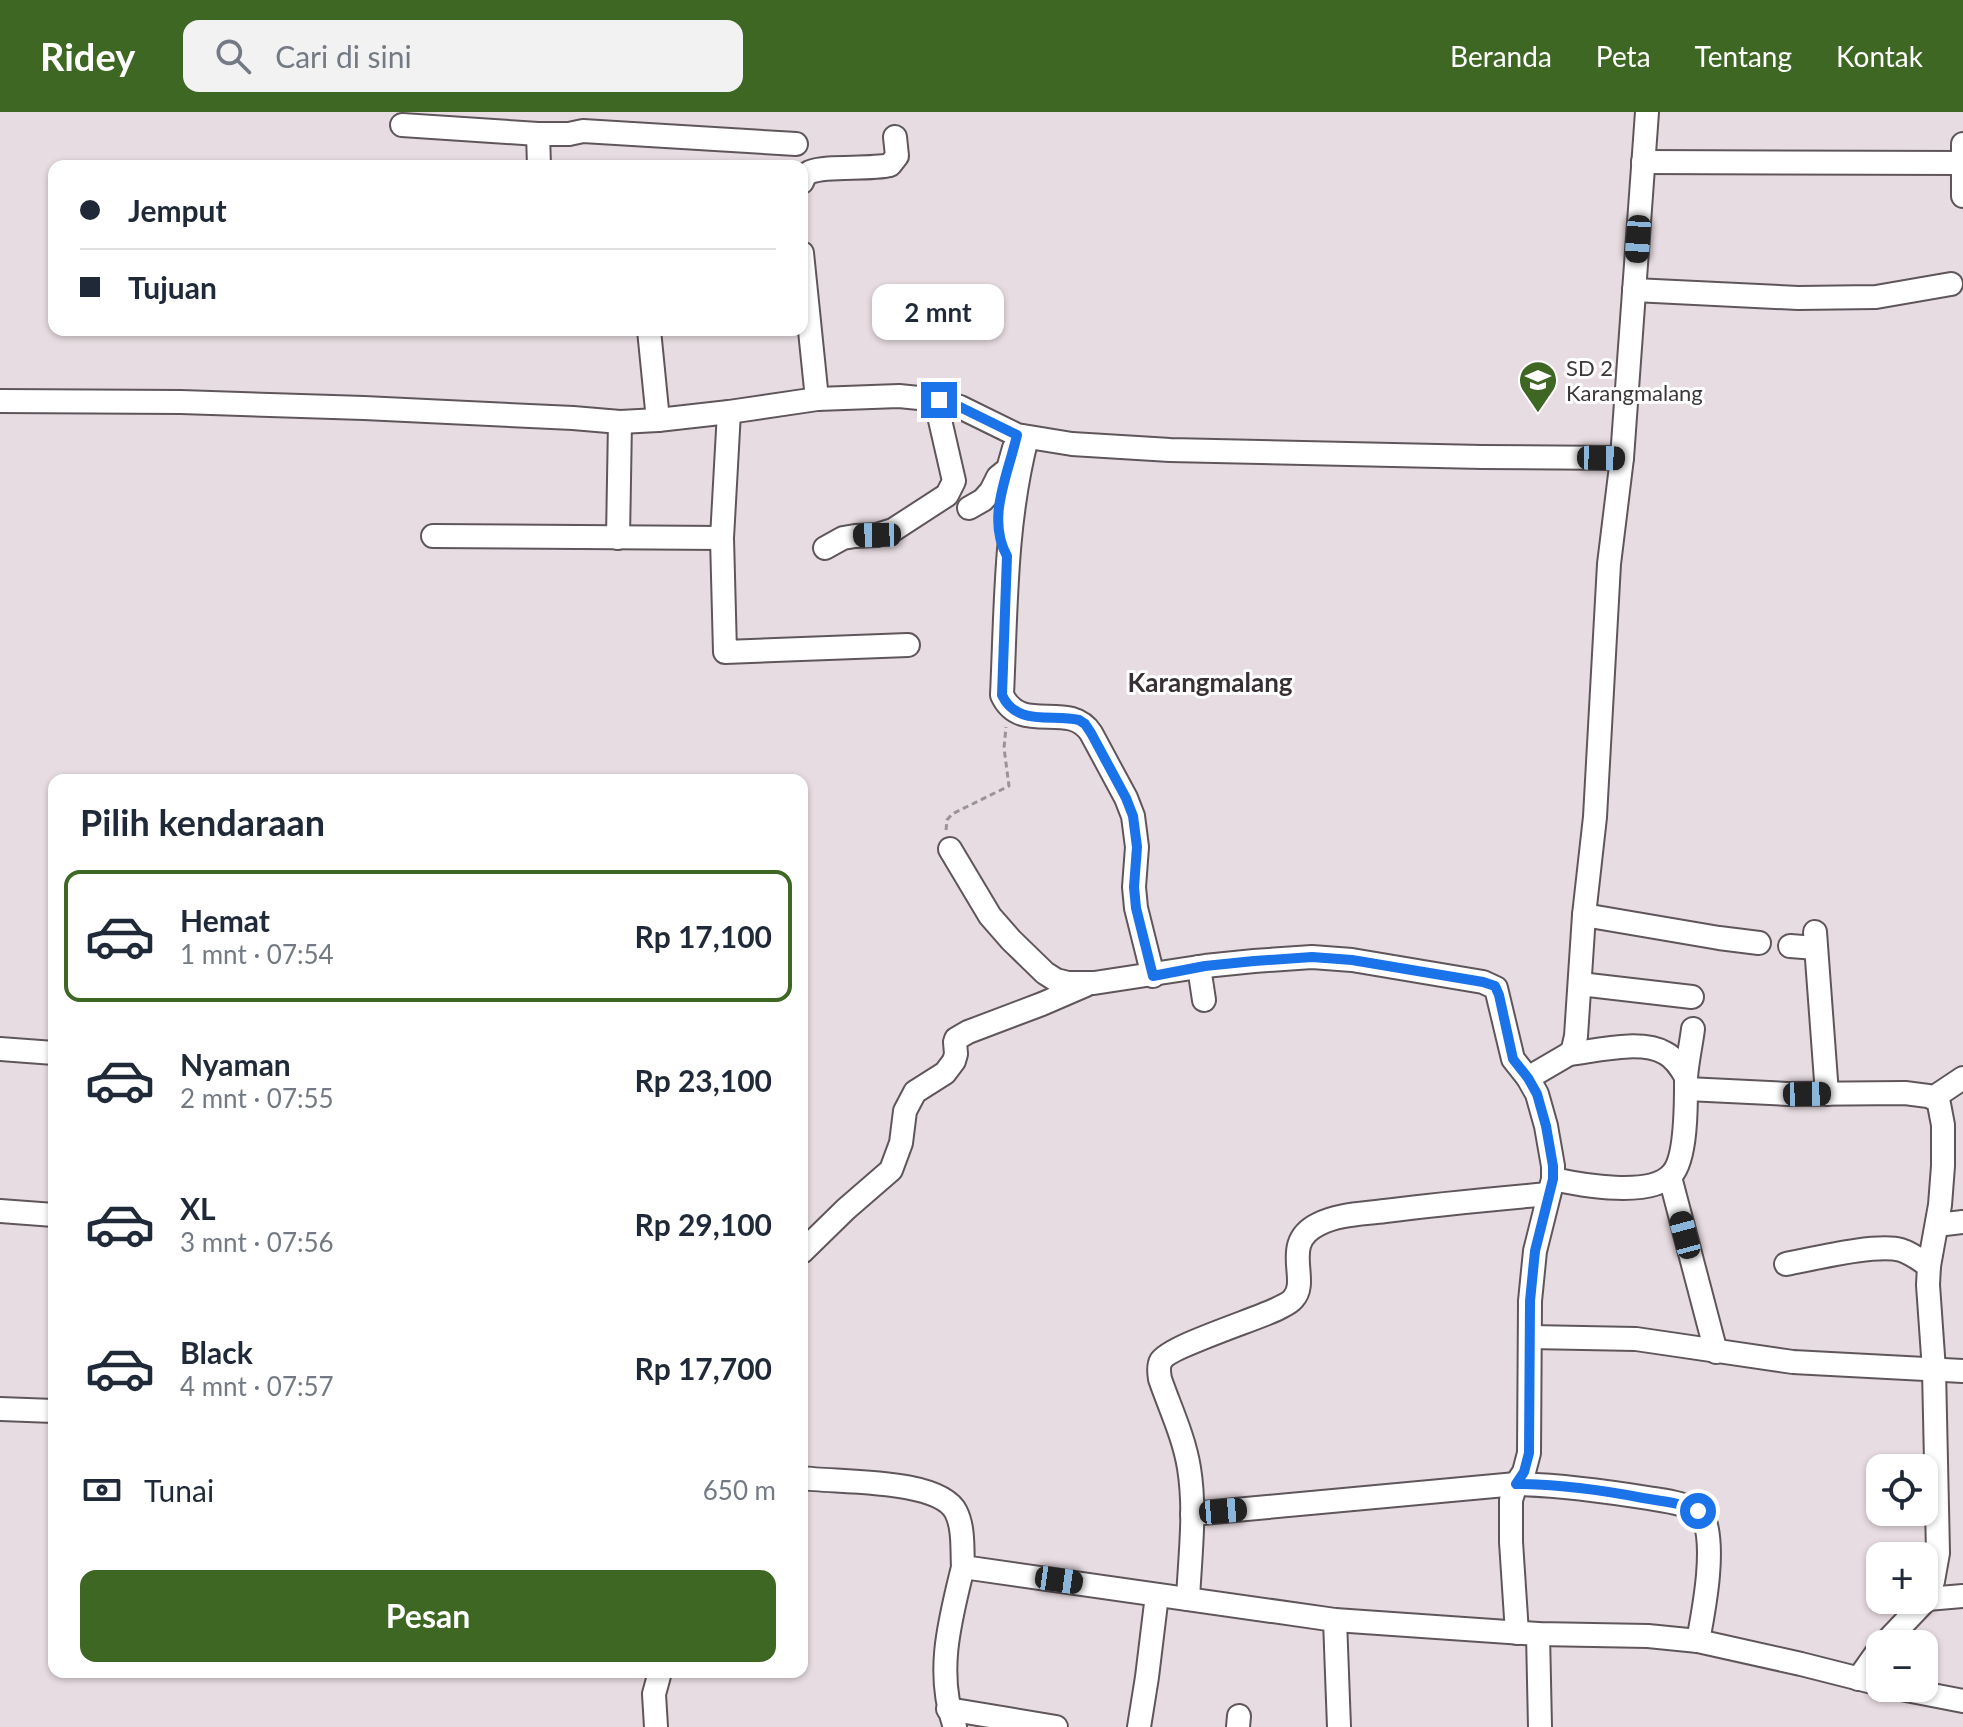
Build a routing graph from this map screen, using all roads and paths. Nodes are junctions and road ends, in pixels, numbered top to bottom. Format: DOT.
graph roads {
  1 [pos="1647,112"];
  2 [pos="402,125"];
  3 [pos="538,134"];
  4 [pos="895,137"];
  5 [pos="796,144"];
  6 [pos="1962,153"];
  7 [pos="539,160"];
  8 [pos="1643,162"];
  9 [pos="808,173"];
  10 [pos="1963,196"];
  11 [pos="1951,284"];
  12 [pos="1634,290"];
  13 [pos="808,311"];
  14 [pos="650,336"];
  15 [pos="817,399"];
  16 [pos="0,401"];
  17 [pos="957,406"];
  18 [pos="729,412"];
  19 [pos="658,420"];
  20 [pos="620,422"];
  21 [pos="1022,437"];
  22 [pos="1622,458"];
  23 [pos="1008,469"];
  24 [pos="969,508"];
  25 [pos="433,536"];
  26 [pos="618,538"];
  27 [pos="722,538"];
  28 [pos="825,548"];
  29 [pos="1007,556"];
  30 [pos="908,645"];
  31 [pos="1011,709"];
  32 [pos="950,849"];
  33 [pos="1584,915"];
  34 [pos="1759,943"];
  35 [pos="1790,946"];
  36 [pos="1199,967"];
  37 [pos="1153,976"];
  38 [pos="1089,984"];
  39 [pos="1580,984"];
  40 [pos="1692,997"];
  41 [pos="1204,1000"];
  42 [pos="1693,1029"];
  43 [pos="0,1049"];
  44 [pos="48,1053"];
  45 [pos="1569,1054"];
  46 [pos="1528,1078"];
  47 [pos="1963,1078"];
  48 [pos="1686,1083"];
  49 [pos="1827,1094"];
  50 [pos="1933,1098"];
  51 [pos="1670,1177"];
  52 [pos="1551,1187"];
  53 [pos="0,1211"];
  54 [pos="48,1215"];
  55 [pos="1963,1222"];
  56 [pos="1937,1225"];
  57 [pos="808,1246"];
  58 [pos="1786,1264"];
  59 [pos="1929,1266"];
  60 [pos="1530,1337"];
  61 [pos="1716,1352"];
  62 [pos="1934,1370"];
  63 [pos="1963,1371"];
  64 [pos="0,1409"];
  65 [pos="48,1411"];
  66 [pos="808,1478"];
  67 [pos="1516,1484"];
  68 [pos="1192,1514"];
  69 [pos="1938,1542"];
  70 [pos="963,1567"];
  71 [pos="1157,1595"];
  72 [pos="1963,1596"];
  73 [pos="1938,1598"];
  74 [pos="1188,1599"];
  75 [pos="1913,1614"];
  76 [pos="1335,1620"];
  77 [pos="1897,1630"];
  78 [pos="1527,1634"];
  79 [pos="1698,1641"];
  80 [pos="1866,1668"];
  81 [pos="658,1678"];
  82 [pos="1858,1679"];
  83 [pos="1866,1681"];
  84 [pos="1938,1696"];
  85 [pos="1963,1701"];
  86 [pos="952,1718"];
  87 [pos="656,1727"];
  88 [pos="1056,1727"];
  89 [pos="1139,1727"];
  90 [pos="1339,1727"];
  91 [pos="1540,1727"];
  1 -- 8 [label="street"];
  2 -- 3 [label="street"];
  3 -- 5 [label="street"];
  3 -- 7 [label="street"];
  4 -- 9 [label="street"];
  6 -- 8 [label="street"];
  6 -- 10 [label="street"];
  8 -- 12 [label="street"];
  11 -- 12 [label="street"];
  12 -- 22 [label="street"];
  13 -- 15 [label="street"];
  14 -- 19 [label="street"];
  15 -- 17 [label="street"];
  15 -- 18 [label="street"];
  16 -- 20 [label="street"];
  17 -- 21 [label="street"];
  17 -- 28 [label="street"];
  18 -- 19 [label="street"];
  18 -- 27 [label="street"];
  19 -- 20 [label="street"];
  20 -- 26 [label="street"];
  21 -- 22 [label="street"];
  21 -- 23 [label="street"];
  21 -- 29 [label="street"];
  22 -- 33 [label="street"];
  23 -- 24 [label="street"];
  23 -- 29 [label="street"];
  25 -- 26 [label="street"];
  26 -- 27 [label="street"];
  27 -- 30 [label="street"];
  29 -- 31 [label="street"];
  31 -- 32 [label="path"];
  31 -- 37 [label="street"];
  32 -- 38 [label="street"];
  33 -- 34 [label="street"];
  33 -- 39 [label="street"];
  35 -- 49 [label="street"];
  36 -- 37 [label="street"];
  36 -- 41 [label="street"];
  36 -- 46 [label="street"];
  37 -- 38 [label="street"];
  38 -- 57 [label="street"];
  39 -- 40 [label="street"];
  39 -- 45 [label="street"];
  42 -- 48 [label="street"];
  43 -- 44 [label="street"];
  45 -- 46 [label="street"];
  45 -- 48 [label="street"];
  46 -- 52 [label="street"];
  47 -- 50 [label="street"];
  48 -- 49 [label="street"];
  48 -- 51 [label="street"];
  49 -- 50 [label="street"];
  50 -- 56 [label="street"];
  51 -- 52 [label="street"];
  51 -- 61 [label="street"];
  52 -- 60 [label="street"];
  52 -- 68 [label="street"];
  53 -- 54 [label="street"];
  55 -- 56 [label="street"];
  56 -- 59 [label="street"];
  58 -- 59 [label="street"];
  59 -- 62 [label="street"];
  60 -- 61 [label="street"];
  60 -- 67 [label="street"];
  61 -- 62 [label="street"];
  62 -- 63 [label="street"];
  62 -- 69 [label="street"];
  64 -- 65 [label="street"];
  66 -- 70 [label="street"];
  67 -- 68 [label="street"];
  67 -- 78 [label="street"];
  67 -- 79 [label="street"];
  68 -- 74 [label="street"];
  70 -- 71 [label="street"];
  70 -- 86 [label="street"];
  71 -- 74 [label="street"];
  71 -- 89 [label="street"];
  72 -- 73 [label="street"];
  74 -- 76 [label="street"];
  75 -- 77 [label="street"];
  76 -- 78 [label="street"];
  76 -- 90 [label="street"];
  78 -- 79 [label="street"];
  78 -- 91 [label="street"];
  79 -- 82 [label="street"];
  80 -- 82 [label="street"];
  81 -- 87 [label="street"];
  82 -- 83 [label="street"];
  84 -- 85 [label="street"];
  86 -- 88 [label="street"];
}
